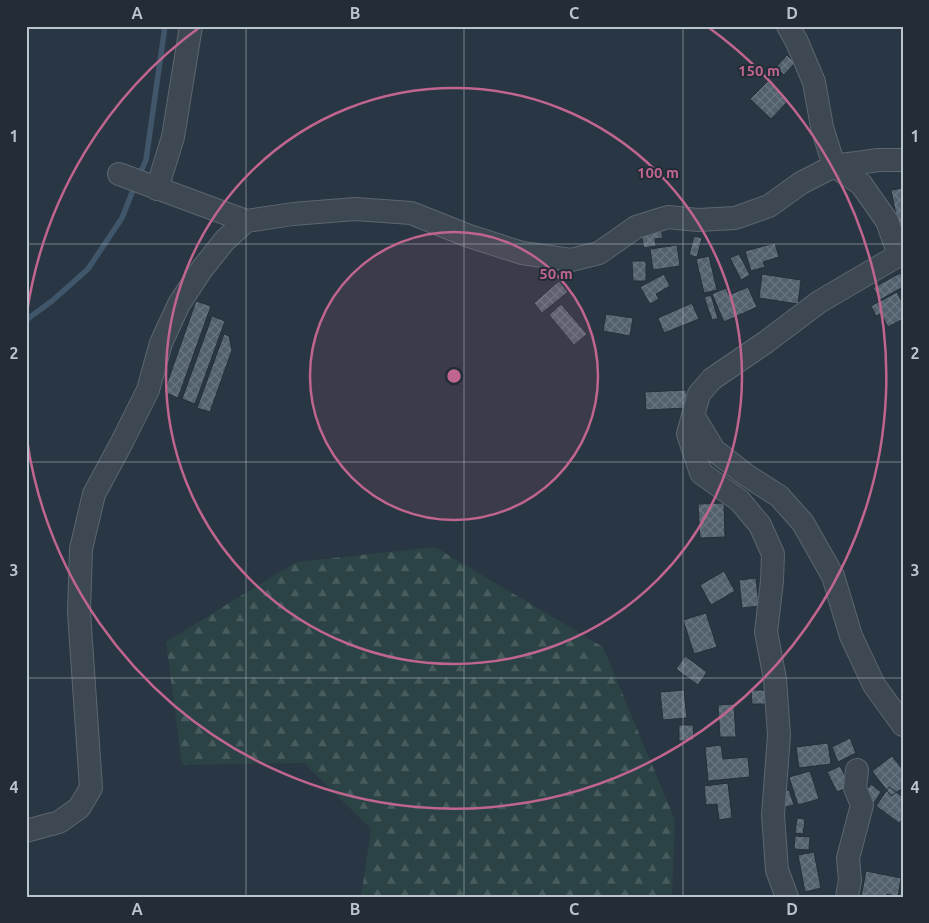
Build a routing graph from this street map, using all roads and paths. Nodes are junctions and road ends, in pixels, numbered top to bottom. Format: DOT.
graph roads {
  1 [pos="191,26"];
  2 [pos="788,26"];
  3 [pos="903,160"];
  4 [pos="834,166"];
  5 [pos="119,174"];
  6 [pos="157,188"];
  7 [pos="246,221"];
  8 [pos="901,256"];
  9 [pos="694,417"];
  10 [pos="903,725"];
  11 [pos="857,770"];
  12 [pos="26,831"];
  13 [pos="787,897"];
  14 [pos="847,897"];
  1 -- 6 [label="street"];
  2 -- 4 [label="street"];
  3 -- 4 [label="street"];
  4 -- 7 [label="street"];
  4 -- 8 [label="street"];
  5 -- 6 [label="street"];
  6 -- 7 [label="street"];
  7 -- 12 [label="street"];
  8 -- 9 [label="street"];
  9 -- 10 [label="street"];
  9 -- 13 [label="street"];
  11 -- 14 [label="street"];
}
